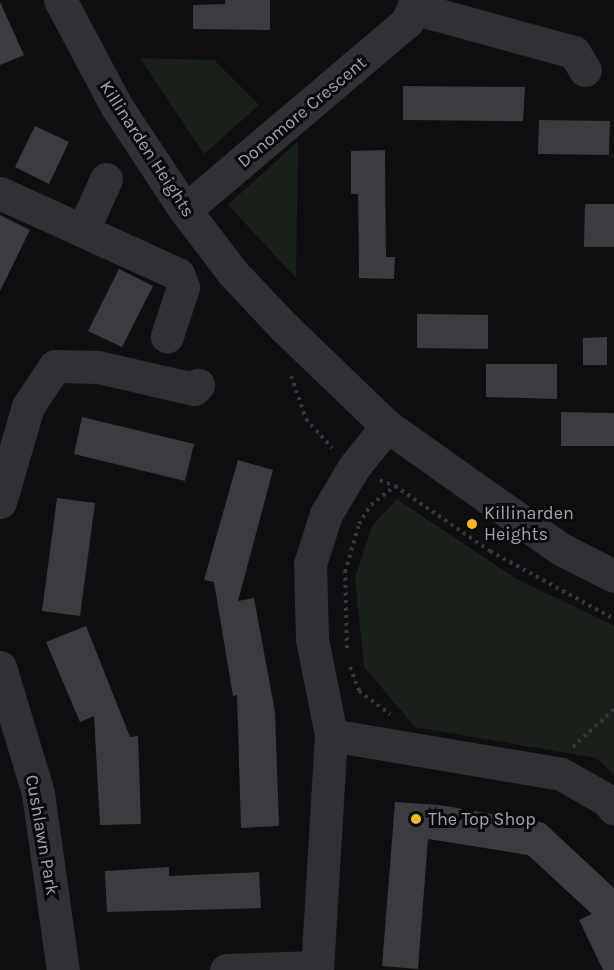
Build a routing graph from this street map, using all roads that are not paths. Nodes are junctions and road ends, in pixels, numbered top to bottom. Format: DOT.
graph roads {
  1 [pos="60,0"];
  2 [pos="415,4"];
  3 [pos="585,70"];
  4 [pos="106,179"];
  5 [pos="0,193"];
  6 [pos="185,210"];
  7 [pos="83,230"];
  8 [pos="167,336"];
  9 [pos="198,385"];
  10 [pos="387,426"];
  11 [pos="0,502"];
  12 [pos="614,576"];
  13 [pos="0,667"];
  14 [pos="332,735"];
  15 [pos="614,809"];
  16 [pos="317,968"];
  17 [pos="63,970"];
  18 [pos="226,970"];
  1 -- 6 [label="street, Killinarden Heights"];
  2 -- 3 [label="street, Donomore Crescent"];
  2 -- 6 [label="street, Donomore Crescent"];
  4 -- 7 [label="street"];
  5 -- 7 [label="street"];
  6 -- 10 [label="street, Killinarden Heights"];
  7 -- 8 [label="street"];
  9 -- 11 [label="street"];
  10 -- 12 [label="street, Killinarden Heights"];
  10 -- 14 [label="street"];
  13 -- 17 [label="street, Cushlawn Park"];
  14 -- 15 [label="street"];
  14 -- 16 [label="street"];
  16 -- 18 [label="street"];
}
